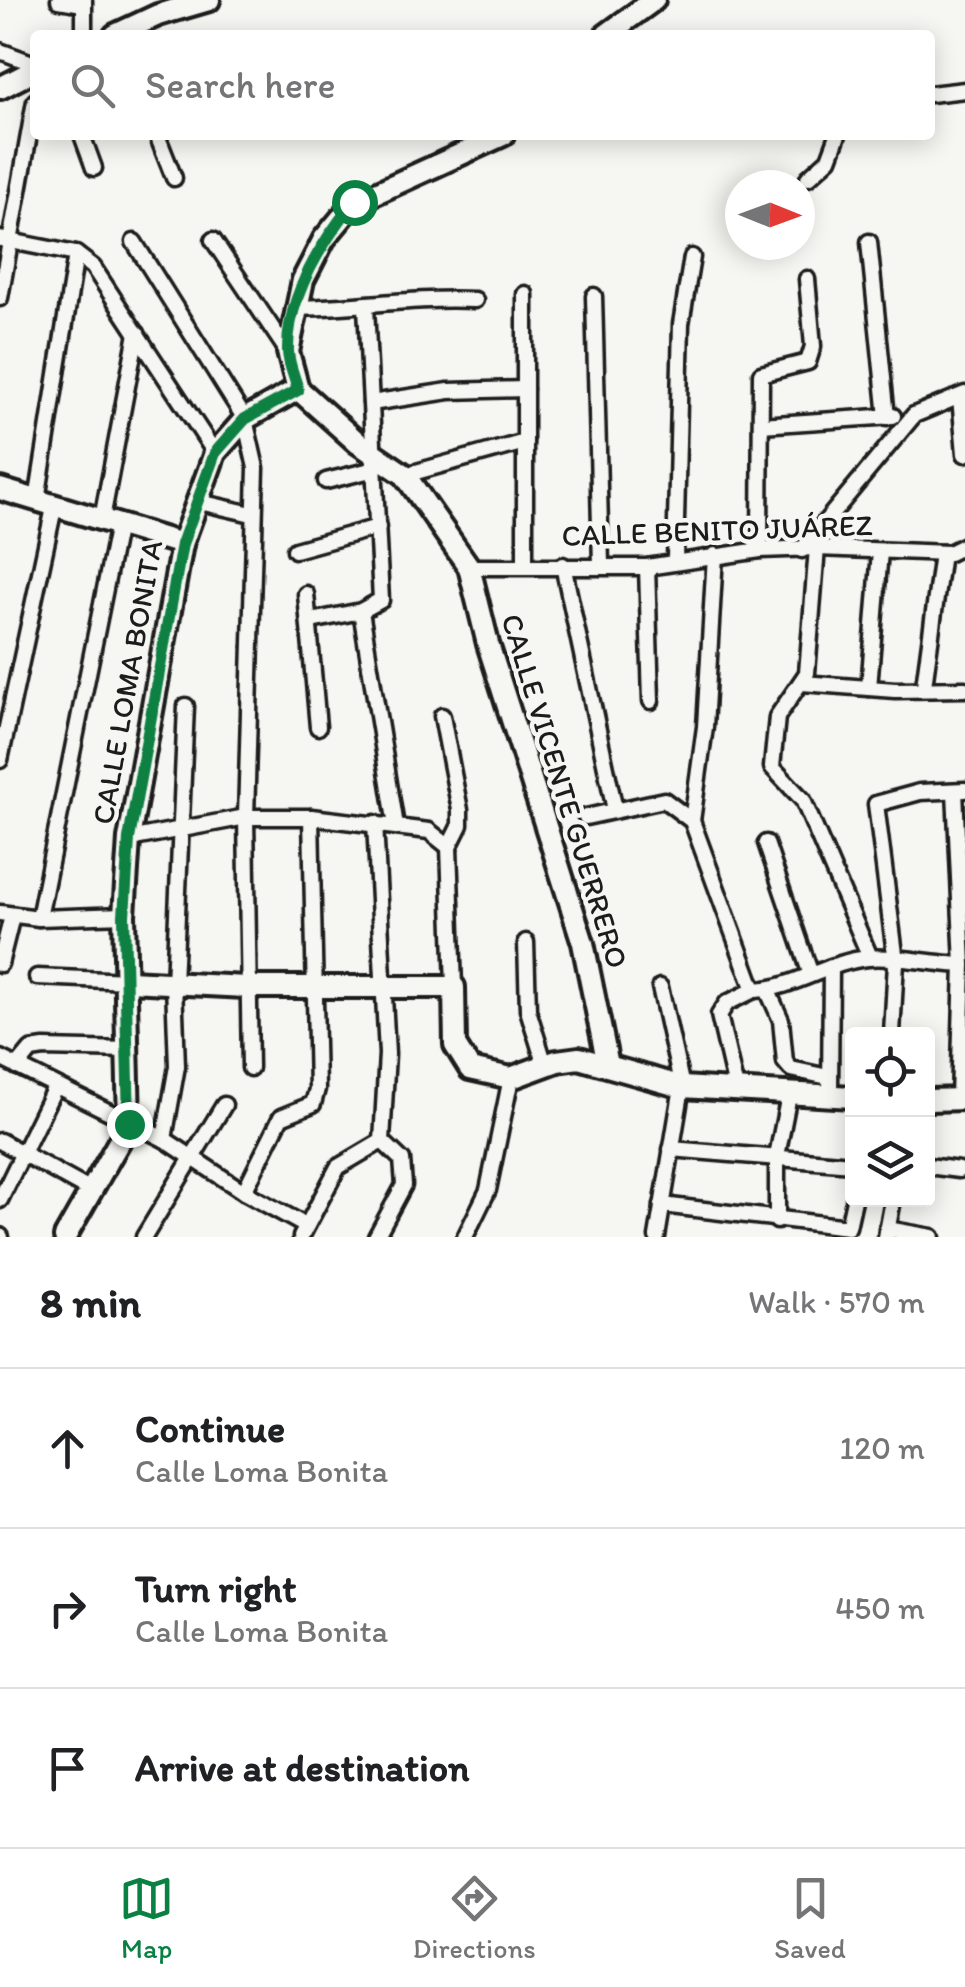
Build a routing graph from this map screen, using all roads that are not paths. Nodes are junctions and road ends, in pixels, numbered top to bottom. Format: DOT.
graph roads {
  1 [pos="59,0"];
  2 [pos="210,0"];
  3 [pos="654,0"];
  4 [pos="83,2"];
  5 [pos="160,7"];
  6 [pos="84,30"];
  7 [pos="123,30"];
  8 [pos="613,30"];
  9 [pos="0,51"];
  10 [pos="30,65"];
  11 [pos="30,70"];
  12 [pos="0,88"];
  13 [pos="965,90"];
  14 [pos="935,93"];
  15 [pos="30,124"];
  16 [pos="84,140"];
  17 [pos="159,140"];
  18 [pos="491,140"];
  19 [pos="836,140"];
  20 [pos="94,168"];
  21 [pos="815,172"];
  22 [pos="174,178"];
  23 [pos="5,240"];
  24 [pos="213,240"];
  25 [pos="134,242"];
  26 [pos="869,242"];
  27 [pos="76,254"];
  28 [pos="692,258"];
  29 [pos="807,279"];
  30 [pos="525,294"];
  31 [pos="594,296"];
  32 [pos="0,298"];
  33 [pos="475,300"];
  34 [pos="366,307"];
  35 [pos="297,308"];
  36 [pos="137,333"];
  37 [pos="288,352"];
  38 [pos="525,389"];
  39 [pos="298,390"];
  40 [pos="962,396"];
  41 [pos="370,402"];
  42 [pos="914,415"];
  43 [pos="887,417"];
  44 [pos="245,419"];
  45 [pos="761,425"];
  46 [pos="525,442"];
  47 [pos="215,453"];
  48 [pos="965,454"];
  49 [pos="375,459"];
  50 [pos="404,475"];
  51 [pos="326,482"];
  52 [pos="0,490"];
  53 [pos="195,501"];
  54 [pos="46,502"];
  55 [pos="252,514"];
  56 [pos="110,522"];
  57 [pos="378,527"];
  58 [pos="182,544"];
  59 [pos="965,545"];
  60 [pos="810,549"];
  61 [pos="295,550"];
  62 [pos="760,550"];
  63 [pos="880,551"];
  64 [pos="942,553"];
  65 [pos="716,556"];
  66 [pos="675,560"];
  67 [pos="525,564"];
  68 [pos="564,564"];
  69 [pos="601,565"];
  70 [pos="469,567"];
  71 [pos="647,567"];
  72 [pos="306,594"];
  73 [pos="360,612"];
  74 [pos="312,621"];
  75 [pos="802,683"];
  76 [pos="924,686"];
  77 [pos="869,688"];
  78 [pos="965,689"];
  79 [pos="650,701"];
  80 [pos="186,706"];
  81 [pos="442,716"];
  82 [pos="318,728"];
  83 [pos="0,760"];
  84 [pos="960,791"];
  85 [pos="615,810"];
  86 [pos="246,817"];
  87 [pos="311,817"];
  88 [pos="586,817"];
  89 [pos="692,821"];
  90 [pos="376,823"];
  91 [pos="178,826"];
  92 [pos="396,826"];
  93 [pos="129,839"];
  94 [pos="766,842"];
  95 [pos="449,847"];
  96 [pos="6,915"];
  97 [pos="124,916"];
  98 [pos="39,918"];
  99 [pos="526,942"];
  100 [pos="870,957"];
  101 [pos="896,962"];
  102 [pos="0,964"];
  103 [pos="963,965"];
  104 [pos="831,967"];
  105 [pos="810,972"];
  106 [pos="38,977"];
  107 [pos="129,981"];
  108 [pos="174,984"];
  109 [pos="246,987"];
  110 [pos="454,987"];
  111 [pos="660,987"];
  112 [pos="316,988"];
  113 [pos="384,988"];
  114 [pos="760,990"];
  115 [pos="892,1027"];
  116 [pos="130,1050"];
  117 [pos="0,1058"];
  118 [pos="546,1065"];
  119 [pos="608,1065"];
  120 [pos="17,1067"];
  121 [pos="250,1068"];
  122 [pos="511,1078"];
  123 [pos="682,1086"];
  124 [pos="829,1086"];
  125 [pos="55,1087"];
  126 [pos="737,1092"];
  127 [pos="789,1094"];
  128 [pos="845,1094"];
  129 [pos="962,1099"];
  130 [pos="935,1100"];
  131 [pos="224,1104"];
  132 [pos="129,1124"];
  133 [pos="164,1139"];
  134 [pos="0,1141"];
  135 [pos="382,1141"];
  136 [pos="671,1150"];
  137 [pos="22,1152"];
  138 [pos="192,1156"];
  139 [pos="778,1156"];
  140 [pos="845,1163"];
  141 [pos="935,1167"];
  142 [pos="959,1170"];
  143 [pos="91,1190"];
  144 [pos="244,1192"];
  145 [pos="0,1200"];
  146 [pos="662,1205"];
  147 [pos="852,1207"];
  148 [pos="892,1207"];
  149 [pos="776,1221"];
  150 [pos="303,1231"];
  151 [pos="886,1233"];
  152 [pos="65,1237"];
  153 [pos="144,1237"];
  154 [pos="376,1237"];
  155 [pos="465,1237"];
  156 [pos="657,1237"];
  157 [pos="932,1237"];
  1 -- 4 [label="street"];
  2 -- 5 [label="street"];
  3 -- 8 [label="street"];
  4 -- 6 [label="street"];
  5 -- 7 [label="street"];
  9 -- 10 [label="street"];
  11 -- 12 [label="street"];
  13 -- 14 [label="street"];
  15 -- 23 [label="street"];
  16 -- 20 [label="street"];
  17 -- 22 [label="street"];
  18 -- 35 [label="street"];
  19 -- 21 [label="street"];
  23 -- 27 [label="street"];
  23 -- 32 [label="street"];
  24 -- 37 [label="street"];
  25 -- 44 [label="street"];
  26 -- 43 [label="street"];
  27 -- 36 [label="street"];
  27 -- 54 [label="street"];
  28 -- 66 [label="street"];
  29 -- 45 [label="street"];
  30 -- 38 [label="street"];
  31 -- 69 [label="street"];
  33 -- 34 [label="street"];
  34 -- 35 [label="street"];
  34 -- 41 [label="street"];
  35 -- 37 [label="street"];
  36 -- 47 [label="street"];
  36 -- 56 [label="street"];
  37 -- 39 [label="street"];
  38 -- 41 [label="street"];
  38 -- 46 [label="street"];
  39 -- 44 [label="street, CALLE LOMA BONITA"];
  39 -- 49 [label="street, CALLE VICENTE GUERRERO"];
  40 -- 42 [label="street"];
  40 -- 48 [label="street"];
  41 -- 49 [label="street"];
  42 -- 43 [label="street"];
  42 -- 60 [label="street"];
  43 -- 45 [label="street"];
  44 -- 47 [label="street, CALLE LOMA BONITA"];
  44 -- 55 [label="street"];
  45 -- 62 [label="street"];
  46 -- 50 [label="street"];
  46 -- 67 [label="street"];
  47 -- 53 [label="street, CALLE LOMA BONITA"];
  49 -- 50 [label="street, CALLE VICENTE GUERRERO"];
  49 -- 51 [label="street"];
  49 -- 57 [label="street"];
  50 -- 70 [label="street, CALLE VICENTE GUERRERO"];
  52 -- 54 [label="street"];
  53 -- 55 [label="street"];
  53 -- 58 [label="street, CALLE LOMA BONITA"];
  54 -- 56 [label="street"];
  54 -- 83 [label="street"];
  55 -- 86 [label="street"];
  56 -- 58 [label="street"];
  56 -- 98 [label="street"];
  57 -- 61 [label="street"];
  57 -- 73 [label="street"];
  58 -- 93 [label="street, CALLE LOMA BONITA"];
  59 -- 64 [label="street, CALLE BENITO JUÁREZ"];
  60 -- 62 [label="street, CALLE BENITO JUÁREZ"];
  60 -- 63 [label="street, CALLE BENITO JUÁREZ"];
  60 -- 75 [label="street"];
  62 -- 65 [label="street, CALLE BENITO JUÁREZ"];
  63 -- 64 [label="street, CALLE BENITO JUÁREZ"];
  63 -- 77 [label="street"];
  64 -- 76 [label="street"];
  65 -- 66 [label="street, CALLE BENITO JUÁREZ"];
  65 -- 89 [label="street"];
  66 -- 71 [label="street, CALLE BENITO JUÁREZ"];
  67 -- 68 [label="street, CALLE BENITO JUÁREZ"];
  67 -- 70 [label="street, CALLE BENITO JUÁREZ"];
  68 -- 69 [label="street, CALLE BENITO JUÁREZ"];
  68 -- 85 [label="street"];
  69 -- 71 [label="street, CALLE BENITO JUÁREZ"];
  70 -- 119 [label="street, CALLE VICENTE GUERRERO"];
  71 -- 79 [label="street"];
  72 -- 74 [label="street"];
  73 -- 74 [label="street"];
  73 -- 92 [label="street"];
  74 -- 82 [label="street"];
  75 -- 77 [label="street"];
  75 -- 100 [label="street"];
  76 -- 77 [label="street"];
  76 -- 78 [label="street"];
  80 -- 91 [label="street"];
  81 -- 95 [label="street"];
  84 -- 101 [label="street"];
  84 -- 103 [label="street"];
  85 -- 88 [label="street"];
  85 -- 89 [label="street"];
  86 -- 87 [label="street"];
  86 -- 91 [label="street"];
  86 -- 109 [label="street"];
  87 -- 90 [label="street"];
  87 -- 112 [label="street"];
  89 -- 114 [label="street"];
  90 -- 92 [label="street"];
  90 -- 113 [label="street"];
  91 -- 93 [label="street"];
  91 -- 108 [label="street"];
  92 -- 95 [label="street"];
  93 -- 97 [label="street, CALLE LOMA BONITA"];
  94 -- 105 [label="street"];
  95 -- 110 [label="street"];
  96 -- 98 [label="street"];
  96 -- 102 [label="street"];
  97 -- 98 [label="street"];
  97 -- 107 [label="street, CALLE LOMA BONITA"];
  99 -- 118 [label="street"];
  100 -- 101 [label="street"];
  100 -- 104 [label="street"];
  101 -- 103 [label="street"];
  101 -- 115 [label="street"];
  103 -- 129 [label="street"];
  104 -- 105 [label="street"];
  104 -- 124 [label="street"];
  105 -- 114 [label="street"];
  106 -- 107 [label="street"];
  107 -- 108 [label="street"];
  107 -- 116 [label="street, CALLE LOMA BONITA"];
  108 -- 109 [label="street"];
  108 -- 133 [label="street"];
  109 -- 112 [label="street"];
  109 -- 121 [label="street"];
  110 -- 113 [label="street"];
  110 -- 122 [label="street"];
  111 -- 123 [label="street"];
  112 -- 113 [label="street"];
  112 -- 144 [label="street"];
  113 -- 135 [label="street"];
  114 -- 124 [label="street"];
  114 -- 126 [label="street"];
  116 -- 120 [label="street"];
  116 -- 132 [label="street, CALLE LOMA BONITA"];
  117 -- 120 [label="street"];
  118 -- 119 [label="street"];
  118 -- 122 [label="street"];
  119 -- 123 [label="street"];
  120 -- 125 [label="street"];
  122 -- 155 [label="street"];
  123 -- 126 [label="street"];
  123 -- 136 [label="street"];
  124 -- 127 [label="street"];
  124 -- 128 [label="street"];
  125 -- 132 [label="street"];
  125 -- 137 [label="street"];
  126 -- 127 [label="street"];
  127 -- 139 [label="street"];
  129 -- 130 [label="street"];
  131 -- 138 [label="street"];
  132 -- 133 [label="street"];
  132 -- 143 [label="street"];
  133 -- 138 [label="street"];
  134 -- 137 [label="street"];
  135 -- 150 [label="street"];
  135 -- 154 [label="street"];
  136 -- 139 [label="street"];
  136 -- 146 [label="street"];
  137 -- 143 [label="street"];
  137 -- 145 [label="street"];
  138 -- 144 [label="street"];
  138 -- 153 [label="street"];
  139 -- 140 [label="street"];
  139 -- 149 [label="street"];
  141 -- 142 [label="street"];
  143 -- 152 [label="street"];
  144 -- 150 [label="street"];
  146 -- 149 [label="street"];
  146 -- 156 [label="street"];
  147 -- 149 [label="street"];
  148 -- 151 [label="street"];
  151 -- 157 [label="street"];
}
